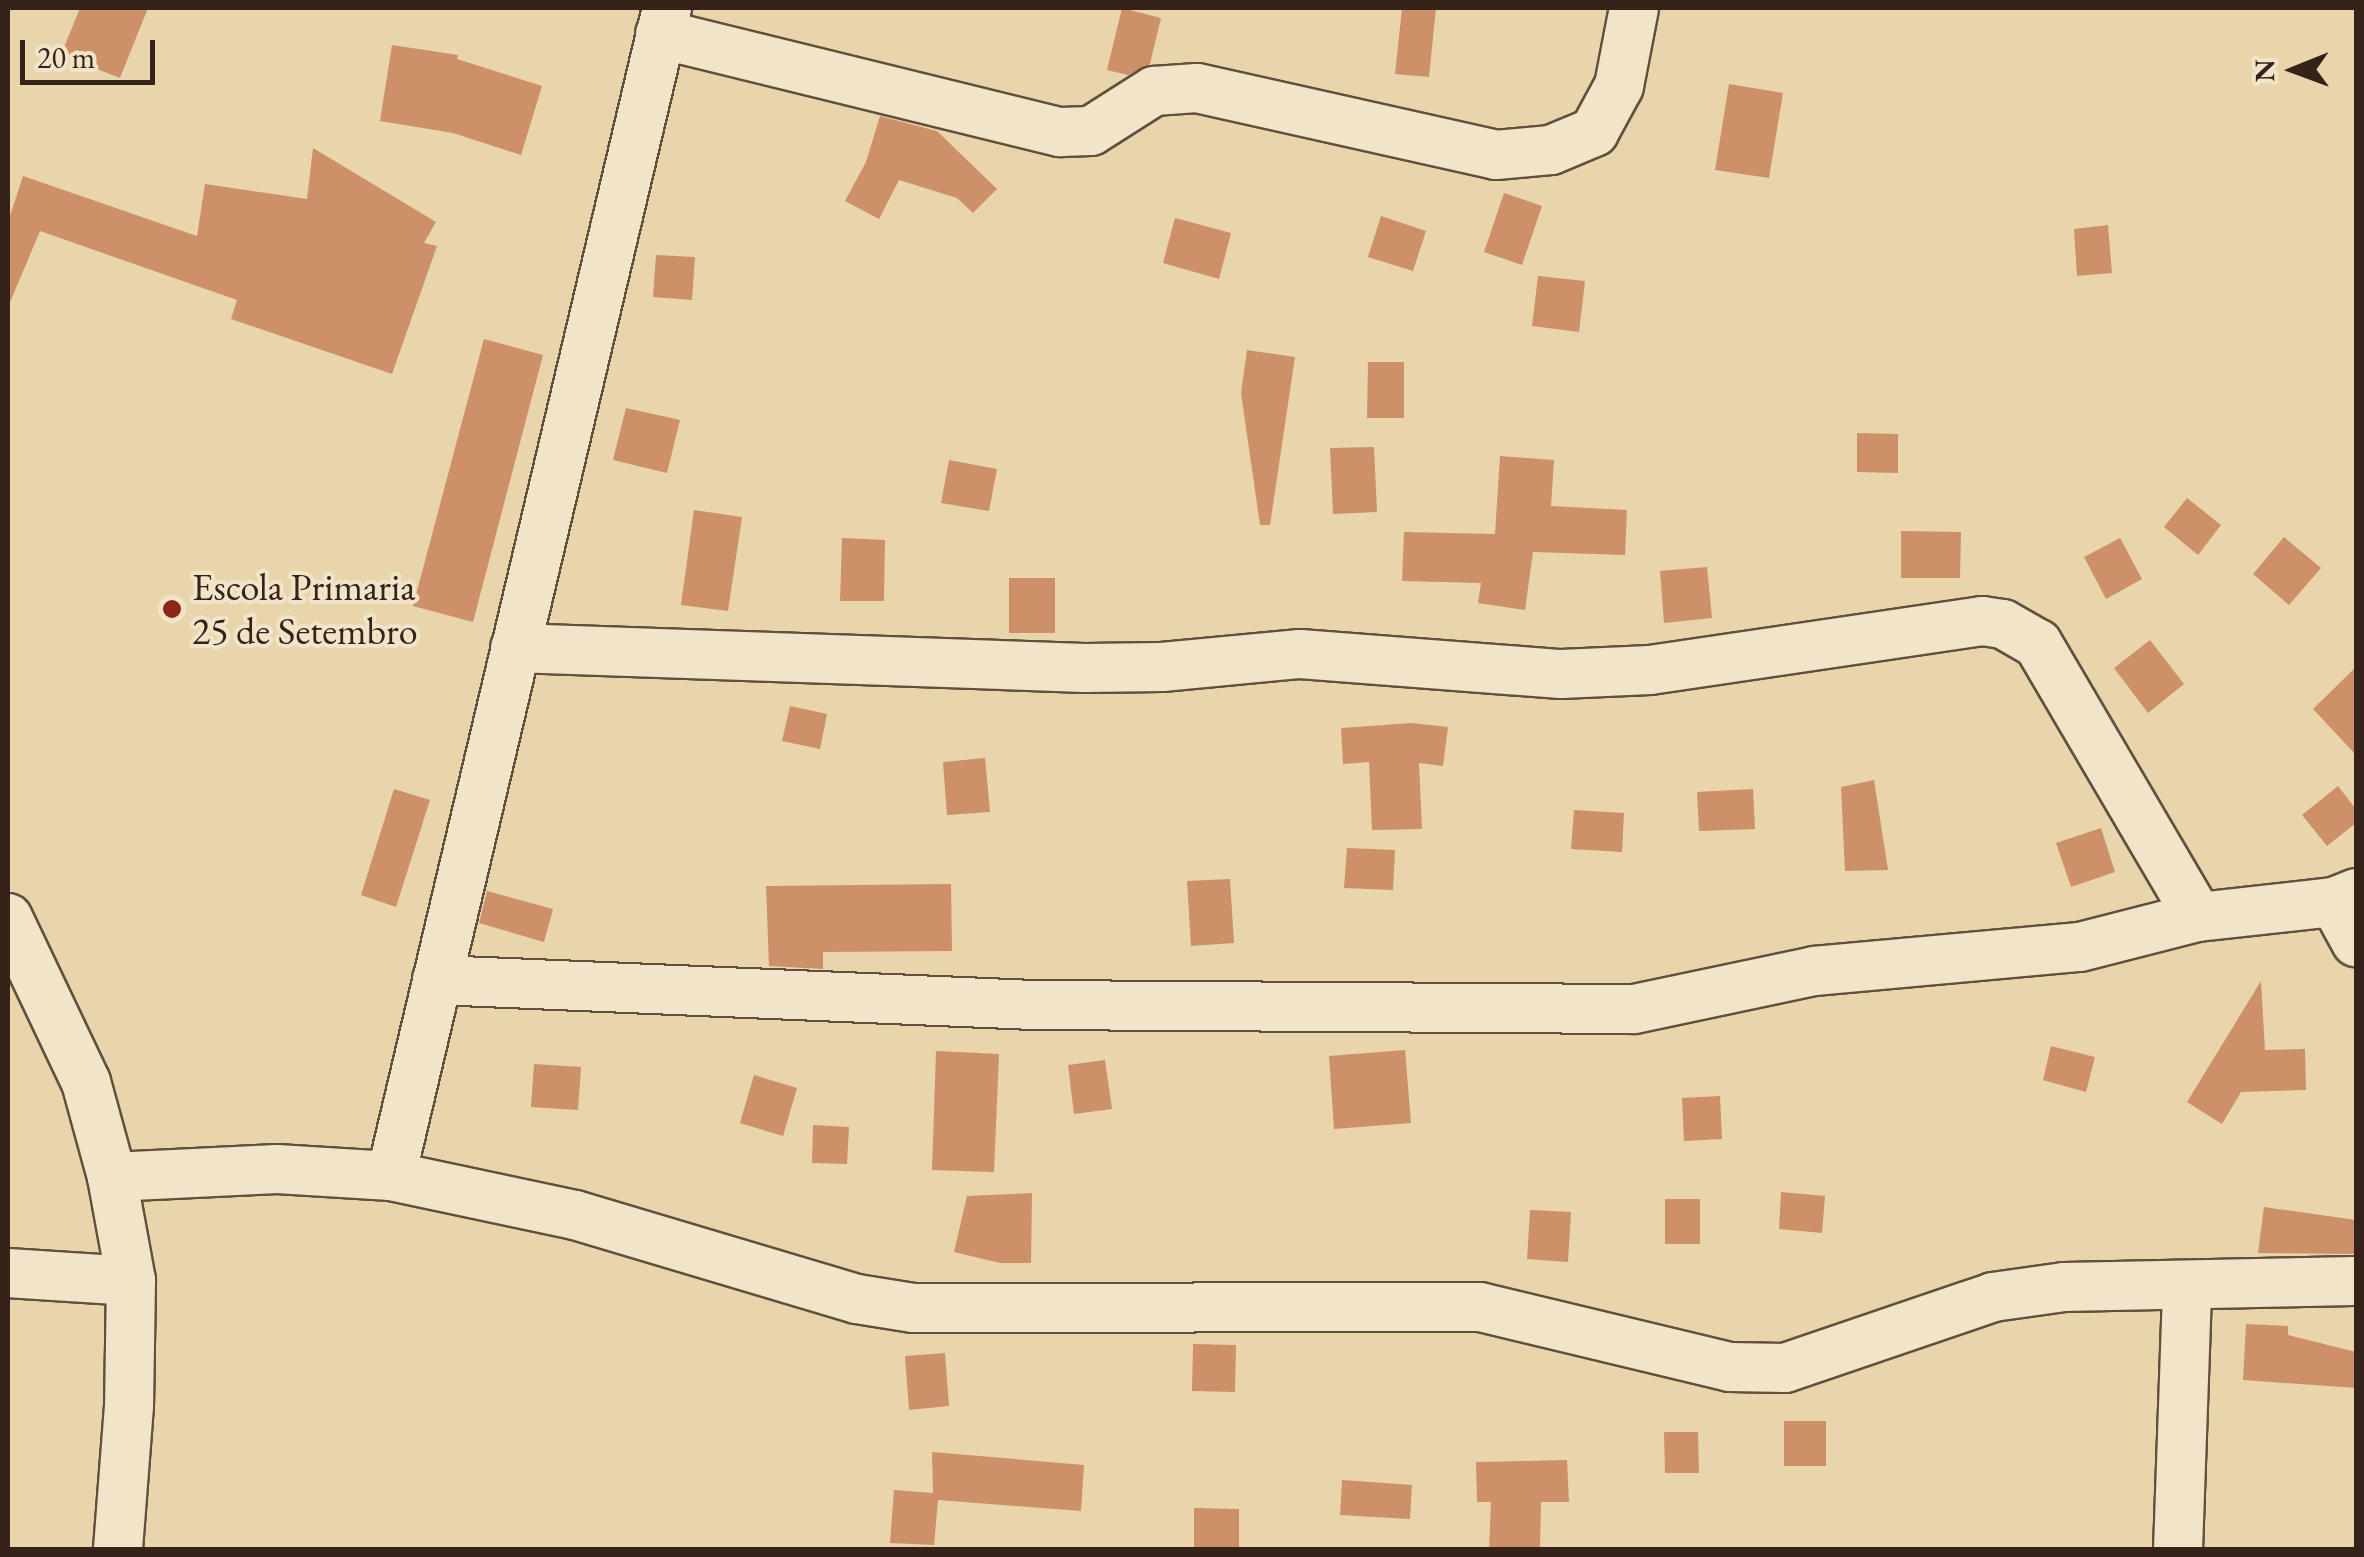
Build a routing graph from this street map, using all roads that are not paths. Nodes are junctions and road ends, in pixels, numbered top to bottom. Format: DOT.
graph roads {
  1 [pos="1634,8"];
  2 [pos="664,21"];
  3 [pos="515,648"];
  4 [pos="2349,913"];
  5 [pos="2198,917"];
  6 [pos="8,918"];
  7 [pos="437,980"];
  8 [pos="391,1176"];
  9 [pos="112,1177"];
  10 [pos="8,1273"];
  11 [pos="131,1281"];
  12 [pos="2356,1281"];
  13 [pos="2187,1286"];
  14 [pos="118,1550"];
  15 [pos="2178,1550"];
  1 -- 2 [label="street"];
  2 -- 3 [label="street"];
  3 -- 5 [label="street"];
  3 -- 7 [label="street"];
  4 -- 5 [label="street"];
  5 -- 7 [label="street"];
  6 -- 9 [label="street"];
  7 -- 8 [label="street"];
  8 -- 9 [label="street"];
  8 -- 13 [label="street"];
  9 -- 11 [label="street"];
  10 -- 11 [label="street"];
  11 -- 14 [label="street"];
  12 -- 13 [label="street"];
  13 -- 15 [label="street"];
}
